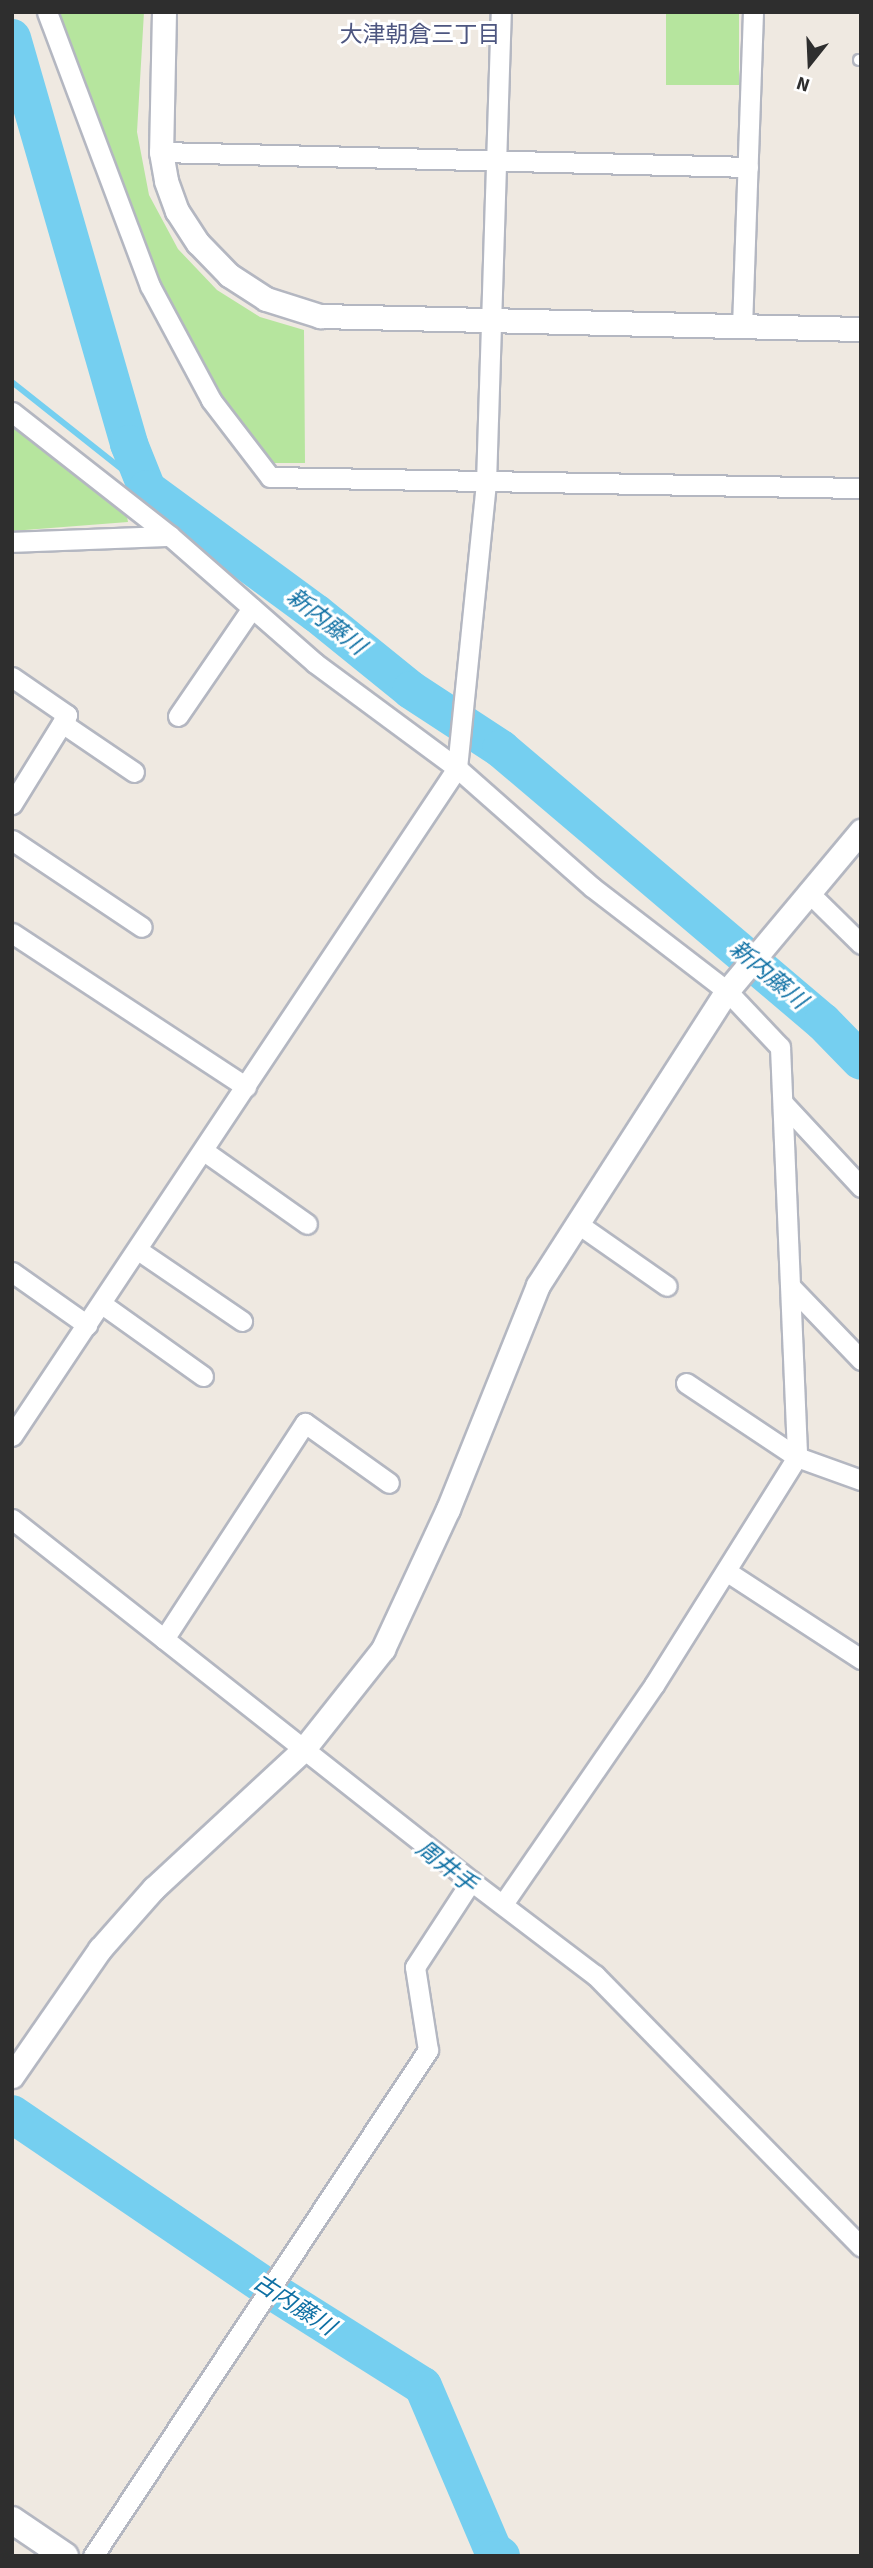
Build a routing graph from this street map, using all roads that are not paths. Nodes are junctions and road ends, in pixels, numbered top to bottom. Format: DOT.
graph roads {
  1 [pos="47,12"];
  2 [pos="164,12"];
  3 [pos="502,12"];
  4 [pos="753,12"];
  5 [pos="161,152"];
  6 [pos="495,163"];
  7 [pos="748,167"];
  8 [pos="489,321"];
  9 [pos="743,327"];
  10 [pos="861,330"];
  11 [pos="12,412"];
  12 [pos="486,483"];
  13 [pos="861,488"];
  14 [pos="170,536"];
  15 [pos="12,542"];
  16 [pos="252,608"];
  17 [pos="12,677"];
  18 [pos="178,716"];
  19 [pos="62,723"];
  20 [pos="457,768"];
  21 [pos="134,772"];
  22 [pos="12,804"];
  23 [pos="861,831"];
  24 [pos="12,840"];
  25 [pos="808,892"];
  26 [pos="142,927"];
  27 [pos="12,933"];
  28 [pos="861,944"];
  29 [pos="727,992"];
  30 [pos="246,1087"];
  31 [pos="783,1103"];
  32 [pos="204,1151"];
  33 [pos="861,1187"];
  34 [pos="307,1224"];
  35 [pos="578,1224"];
  36 [pos="138,1250"];
  37 [pos="12,1272"];
  38 [pos="667,1286"];
  39 [pos="792,1288"];
  40 [pos="102,1304"];
  41 [pos="242,1321"];
  42 [pos="87,1325"];
  43 [pos="861,1360"];
  44 [pos="203,1376"];
  45 [pos="686,1383"];
  46 [pos="12,1436"];
  47 [pos="797,1457"];
  48 [pos="861,1480"];
  49 [pos="389,1483"];
  50 [pos="12,1519"];
  51 [pos="726,1571"];
  52 [pos="164,1639"];
  53 [pos="861,1658"];
  54 [pos="303,1750"];
  55 [pos="471,1881"];
  56 [pos="503,1904"];
  57 [pos="12,2076"];
  58 [pos="861,2247"];
  59 [pos="12,2520"];
  60 [pos="65,2556"];
  61 [pos="93,2556"];
  1 -- 12 [label="street"];
  2 -- 5 [label="street"];
  3 -- 6 [label="street"];
  4 -- 7 [label="street"];
  5 -- 6 [label="street"];
  5 -- 8 [label="street"];
  6 -- 7 [label="street"];
  6 -- 8 [label="street"];
  7 -- 9 [label="street"];
  8 -- 9 [label="street"];
  8 -- 12 [label="street"];
  9 -- 10 [label="street"];
  11 -- 14 [label="street"];
  12 -- 13 [label="street"];
  12 -- 20 [label="street"];
  14 -- 15 [label="street"];
  14 -- 16 [label="street"];
  16 -- 18 [label="street"];
  16 -- 20 [label="street"];
  17 -- 19 [label="street"];
  19 -- 21 [label="street"];
  19 -- 22 [label="street"];
  20 -- 29 [label="street"];
  20 -- 30 [label="street"];
  23 -- 25 [label="street"];
  24 -- 26 [label="street"];
  25 -- 28 [label="street"];
  25 -- 29 [label="street"];
  27 -- 30 [label="street"];
  29 -- 31 [label="street"];
  29 -- 35 [label="street"];
  30 -- 32 [label="street"];
  31 -- 33 [label="street"];
  31 -- 39 [label="street"];
  32 -- 34 [label="street"];
  32 -- 36 [label="street"];
  35 -- 38 [label="street"];
  35 -- 54 [label="street"];
  36 -- 40 [label="street"];
  36 -- 41 [label="street"];
  37 -- 42 [label="street"];
  39 -- 43 [label="street"];
  39 -- 47 [label="street"];
  40 -- 42 [label="street"];
  40 -- 44 [label="street"];
  42 -- 46 [label="street"];
  45 -- 47 [label="street"];
  47 -- 48 [label="street"];
  47 -- 51 [label="street"];
  49 -- 52 [label="street"];
  50 -- 52 [label="street"];
  51 -- 53 [label="street"];
  51 -- 56 [label="street"];
  52 -- 54 [label="street"];
  54 -- 55 [label="street"];
  54 -- 57 [label="street"];
  55 -- 56 [label="street"];
  55 -- 61 [label="street"];
  56 -- 58 [label="street"];
  59 -- 60 [label="main road"];
}
